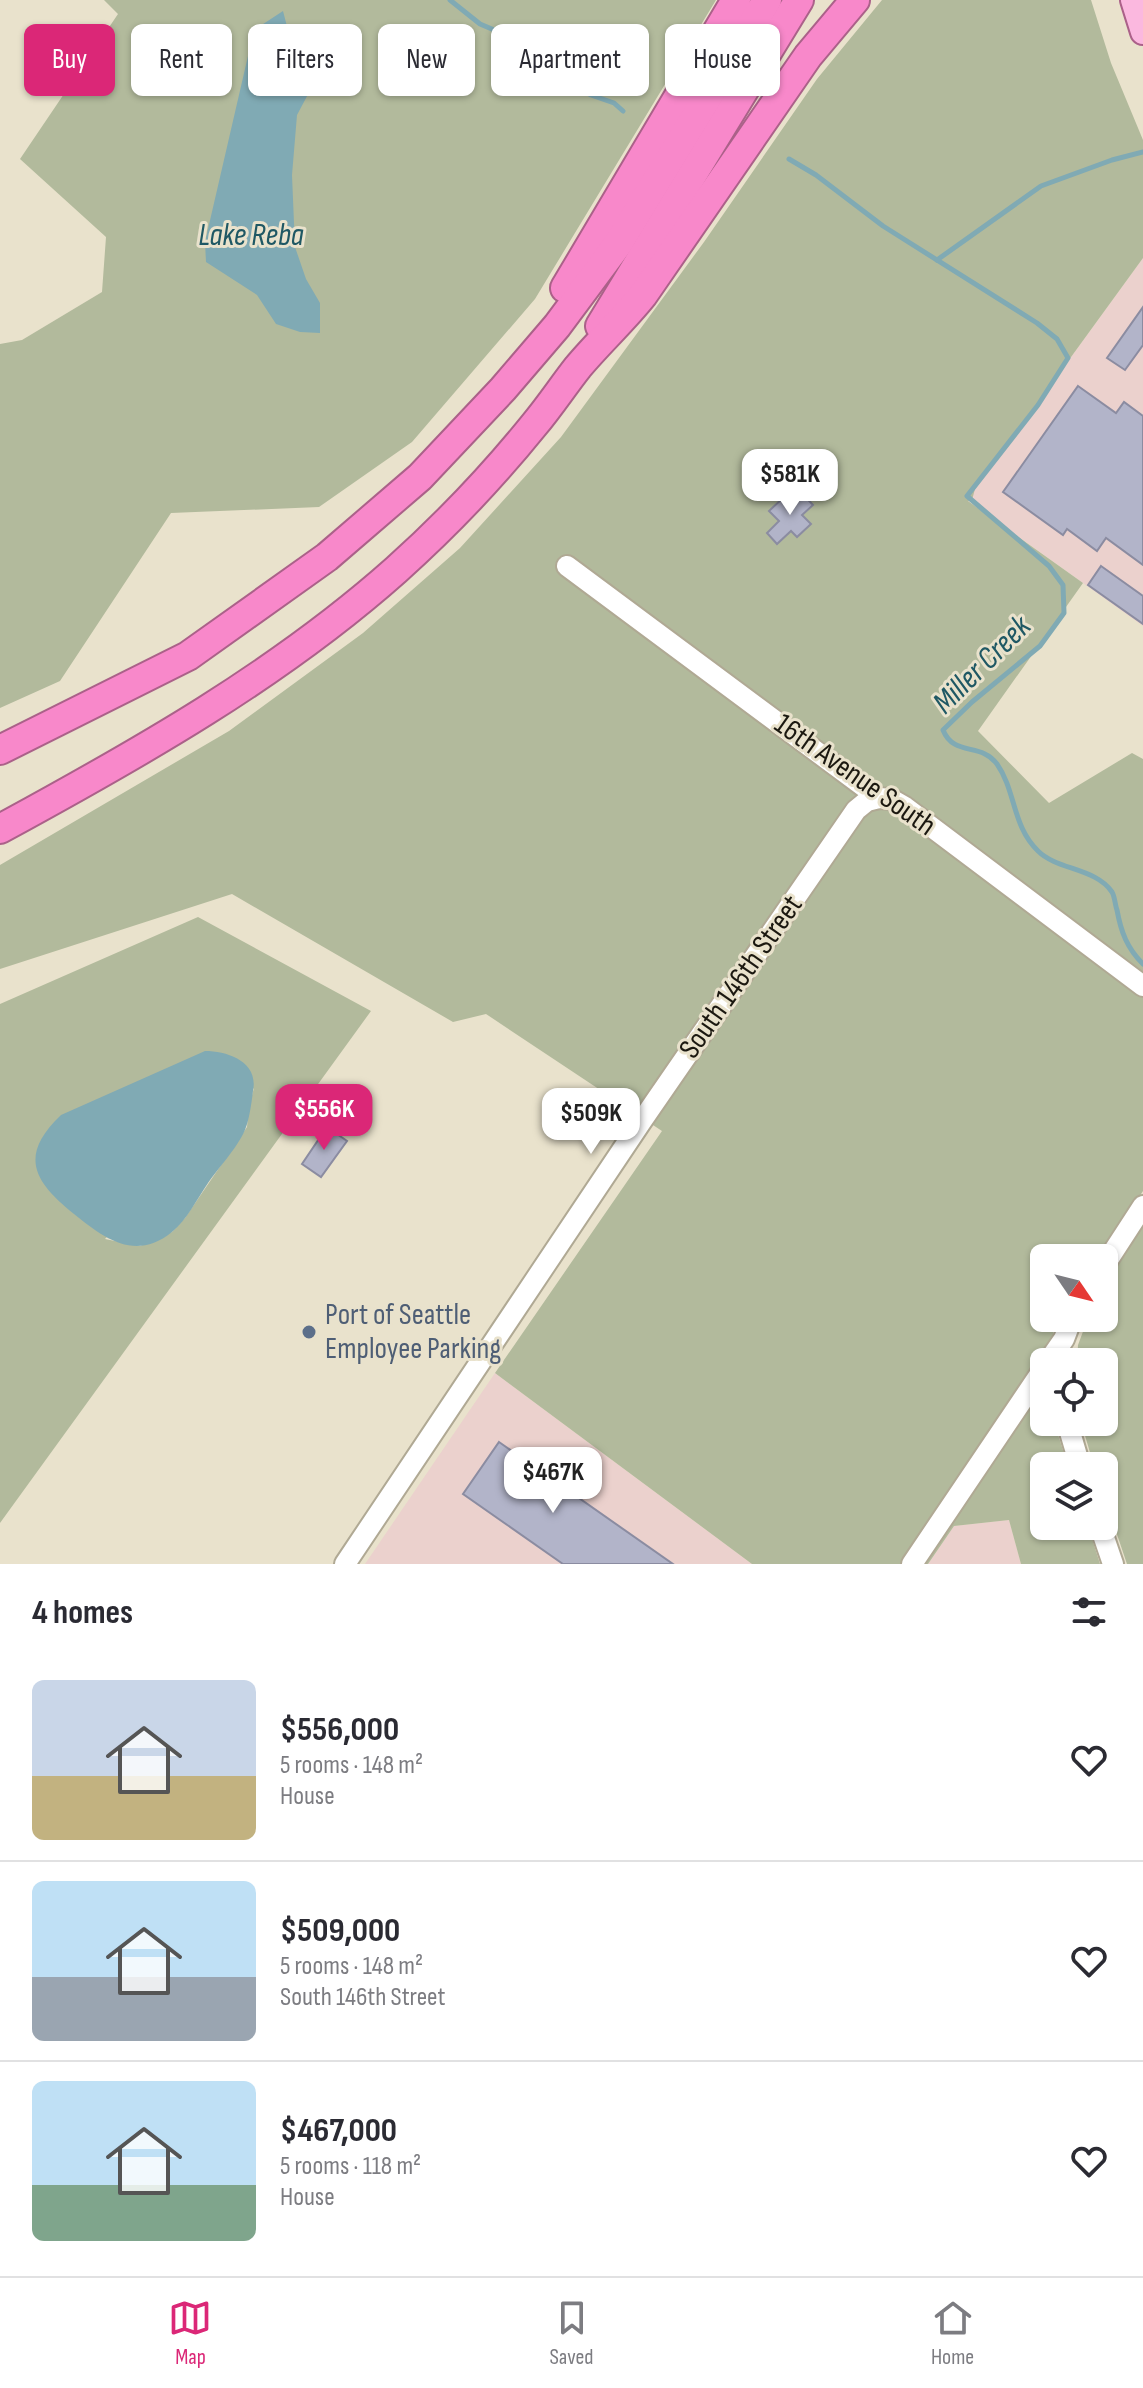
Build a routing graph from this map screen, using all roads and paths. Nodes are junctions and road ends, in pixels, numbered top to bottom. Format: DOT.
graph roads {
  1 [pos="736,0"];
  2 [pos="767,0"];
  3 [pos="799,0"];
  4 [pos="855,0"];
  5 [pos="1133,0"];
  6 [pos="1143,32"];
  7 [pos="579,366"];
  8 [pos="503,389"];
  9 [pos="567,566"];
  10 [pos="0,750"];
  11 [pos="879,798"];
  12 [pos="0,829"];
  13 [pos="1143,986"];
  14 [pos="1143,1206"];
  15 [pos="1118,1244"];
  16 [pos="1067,1332"];
  17 [pos="1064,1339"];
  18 [pos="1058,1348"];
  19 [pos="1063,1348"];
  20 [pos="1030,1389"];
  21 [pos="1105,1540"];
  22 [pos="345,1564"];
  23 [pos="912,1564"];
  24 [pos="1113,1564"];
  1 -- 8 [label="highway"];
  2 -- 8 [label="highway"];
  3 -- 7 [label="highway"];
  4 -- 7 [label="highway"];
  5 -- 6 [label="main road"];
  7 -- 12 [label="highway"];
  8 -- 10 [label="highway"];
  9 -- 11 [label="street, 16th Avenue South"];
  11 -- 13 [label="street, 16th Avenue South"];
  11 -- 22 [label="street, South 146th Street"];
  14 -- 15 [label="street"];
  16 -- 17 [label="street"];
  17 -- 18 [label="street"];
  17 -- 19 [label="street"];
  20 -- 23 [label="street"];
  21 -- 24 [label="street"];
}
